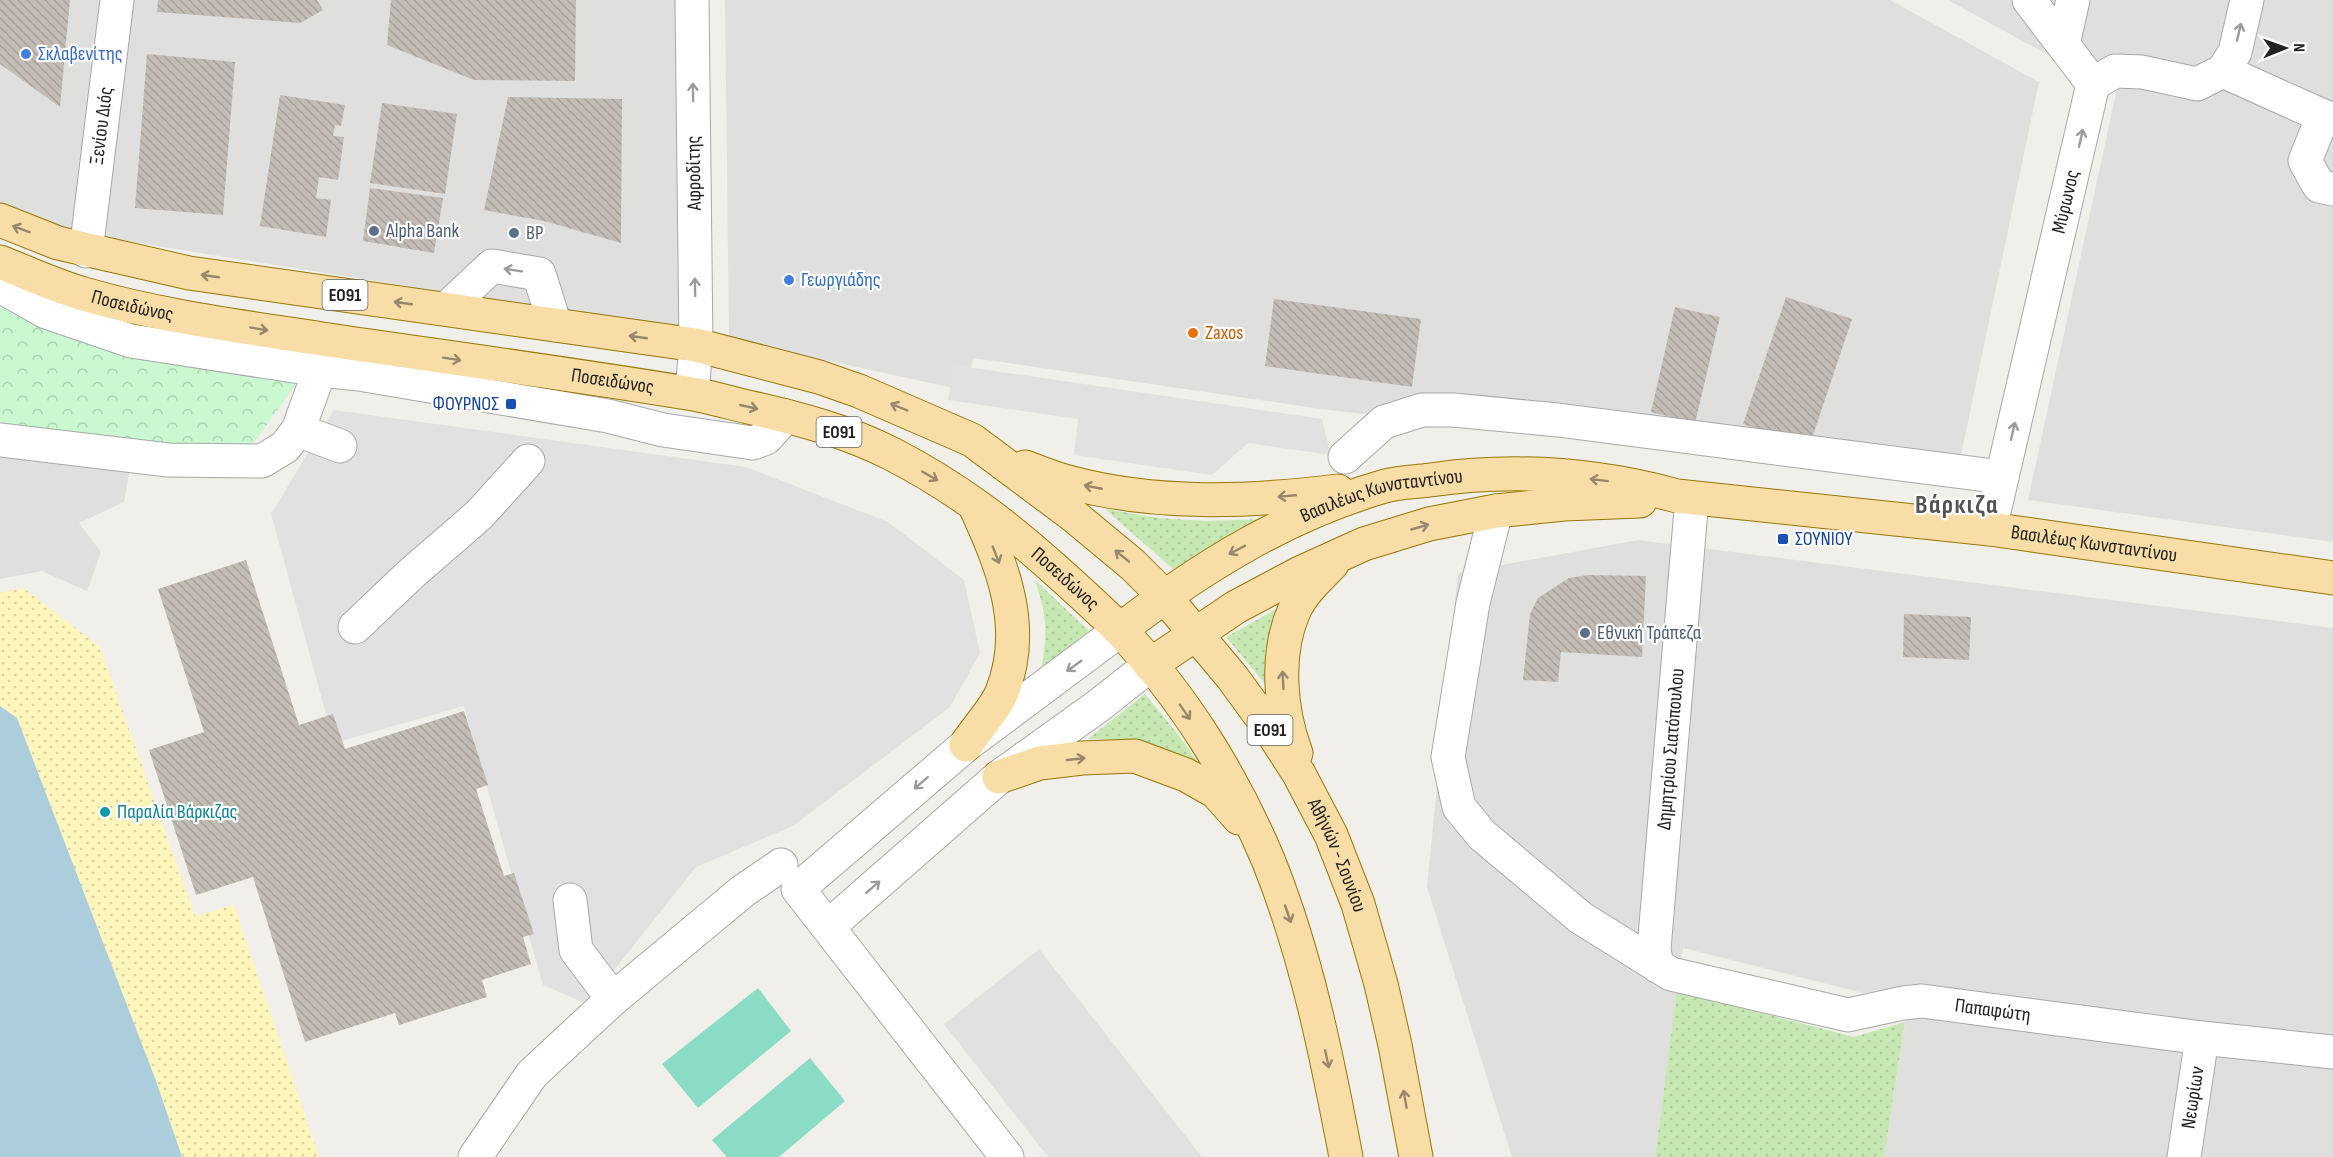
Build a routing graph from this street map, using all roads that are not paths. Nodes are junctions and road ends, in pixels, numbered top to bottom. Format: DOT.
graph roads {
  1 [pos="117,0"];
  2 [pos="692,0"];
  3 [pos="2029,0"];
  4 [pos="2073,0"];
  5 [pos="2247,0"];
  6 [pos="2063,44"];
  7 [pos="2223,71"];
  8 [pos="2093,84"];
  9 [pos="2328,118"];
  10 [pos="2333,189"];
  11 [pos="0,220"];
  12 [pos="86,251"];
  13 [pos="0,262"];
  14 [pos="0,286"];
  15 [pos="446,309"];
  16 [pos="555,325"];
  17 [pos="696,345"];
  18 [pos="320,370"];
  19 [pos="692,393"];
  20 [pos="786,416"];
  21 [pos="298,430"];
  22 [pos="0,440"];
  23 [pos="972,440"];
  24 [pos="340,446"];
  25 [pos="1345,457"];
  26 [pos="528,461"];
  27 [pos="2002,477"];
  28 [pos="1387,486"];
  29 [pos="1685,497"];
  30 [pos="973,501"];
  31 [pos="1496,511"];
  32 [pos="1990,528"];
  33 [pos="1364,544"];
  34 [pos="2333,578"];
  35 [pos="1164,596"];
  36 [pos="355,627"];
  37 [pos="1120,630"];
  38 [pos="1197,633"];
  39 [pos="1150,665"];
  40 [pos="966,745"];
  41 [pos="999,777"];
  42 [pos="1331,835"];
  43 [pos="1267,859"];
  44 [pos="790,877"];
  45 [pos="570,900"];
  46 [pos="829,926"];
  47 [pos="1658,966"];
  48 [pos="613,999"];
  49 [pos="2202,1038"];
  50 [pos="2333,1052"];
  51 [pos="475,1157"];
  52 [pos="1007,1157"];
  53 [pos="1346,1157"];
  54 [pos="1416,1157"];
  55 [pos="2184,1157"];
  1 -- 12 [label="street, Ξενίου Διός"];
  17 -- 2 [label="street, Αφροδίτης, one-way"];
  3 -- 6 [label="street"];
  4 -- 6 [label="street"];
  7 -- 5 [label="street, one-way"];
  6 -- 8 [label="street"];
  7 -- 8 [label="street"];
  7 -- 9 [label="street"];
  27 -- 8 [label="street, Μύρωνος, one-way"];
  9 -- 10 [label="street"];
  12 -- 11 [label="main road, ΕΟ91, one-way"];
  15 -- 12 [label="main road, ΕΟ91, one-way"];
  13 -- 19 [label="main road, Ποσειδώνος / ΕΟ91, one-way"];
  14 -- 18 [label="street"];
  15 -- 16 [label="main road, ΕΟ91"];
  16 -- 15 [label="street, one-way"];
  17 -- 16 [label="main road, ΕΟ91, one-way"];
  17 -- 19 [label="street, Αφροδίτης"];
  23 -- 17 [label="main road, ΕΟ91, one-way"];
  18 -- 20 [label="street"];
  18 -- 21 [label="street"];
  19 -- 20 [label="main road, Ποσειδώνος / ΕΟ91, one-way"];
  20 -- 30 [label="main road, Ποσειδώνος / ΕΟ91, one-way"];
  21 -- 22 [label="street"];
  21 -- 24 [label="street"];
  28 -- 23 [label="main road, one-way"];
  35 -- 23 [label="main road, ΕΟ91, one-way"];
  25 -- 27 [label="street"];
  26 -- 36 [label="street"];
  27 -- 32 [label="street, Μύρωνος"];
  29 -- 28 [label="main road, Βασιλέως Κωνσταντίνου, one-way"];
  28 -- 35 [label="main road, Βασιλέως Κωνσταντίνου, one-way"];
  29 -- 31 [label="main road, Βασιλέως Κωνσταντίνου"];
  29 -- 32 [label="main road, Βασιλέως Κωνσταντίνου"];
  29 -- 47 [label="street, Δημητρίου Σιατόπουλου"];
  30 -- 37 [label="main road, Ποσειδώνος / ΕΟ91"];
  30 -- 40 [label="main road, one-way"];
  33 -- 31 [label="main road, Βασιλέως Κωνσταντίνου, one-way"];
  31 -- 47 [label="street, Παπαφώτη"];
  32 -- 34 [label="main road, Βασιλέως Κωνσταντίνου"];
  33 -- 38 [label="main road, Βασιλέως Κωνσταντίνου"];
  42 -- 33 [label="main road, one-way"];
  35 -- 37 [label="main road, Βασιλέως Κωνσταντίνου"];
  35 -- 38 [label="main road, Αθήνών - Σουνίου / ΕΟ91"];
  37 -- 39 [label="main road, Ποσειδώνος / ΕΟ91"];
  37 -- 40 [label="street, one-way"];
  38 -- 39 [label="main road, Βασιλέως Κωνσταντίνου"];
  38 -- 42 [label="main road, Αθήνών - Σουνίου / ΕΟ91"];
  39 -- 41 [label="street"];
  39 -- 43 [label="main road, ΕΟ91, one-way"];
  40 -- 44 [label="street, one-way"];
  41 -- 43 [label="main road, one-way"];
  46 -- 41 [label="street, one-way"];
  54 -- 42 [label="main road, Αθήνών - Σουνίου / ΕΟ91, one-way"];
  43 -- 53 [label="main road, ΕΟ91, one-way"];
  44 -- 46 [label="street"];
  44 -- 48 [label="street"];
  45 -- 48 [label="street"];
  46 -- 52 [label="street"];
  47 -- 49 [label="street, Παπαφώτη"];
  48 -- 51 [label="street"];
  49 -- 50 [label="street, Παπαφώτη"];
  49 -- 55 [label="street, Νεωρίων"];
}
